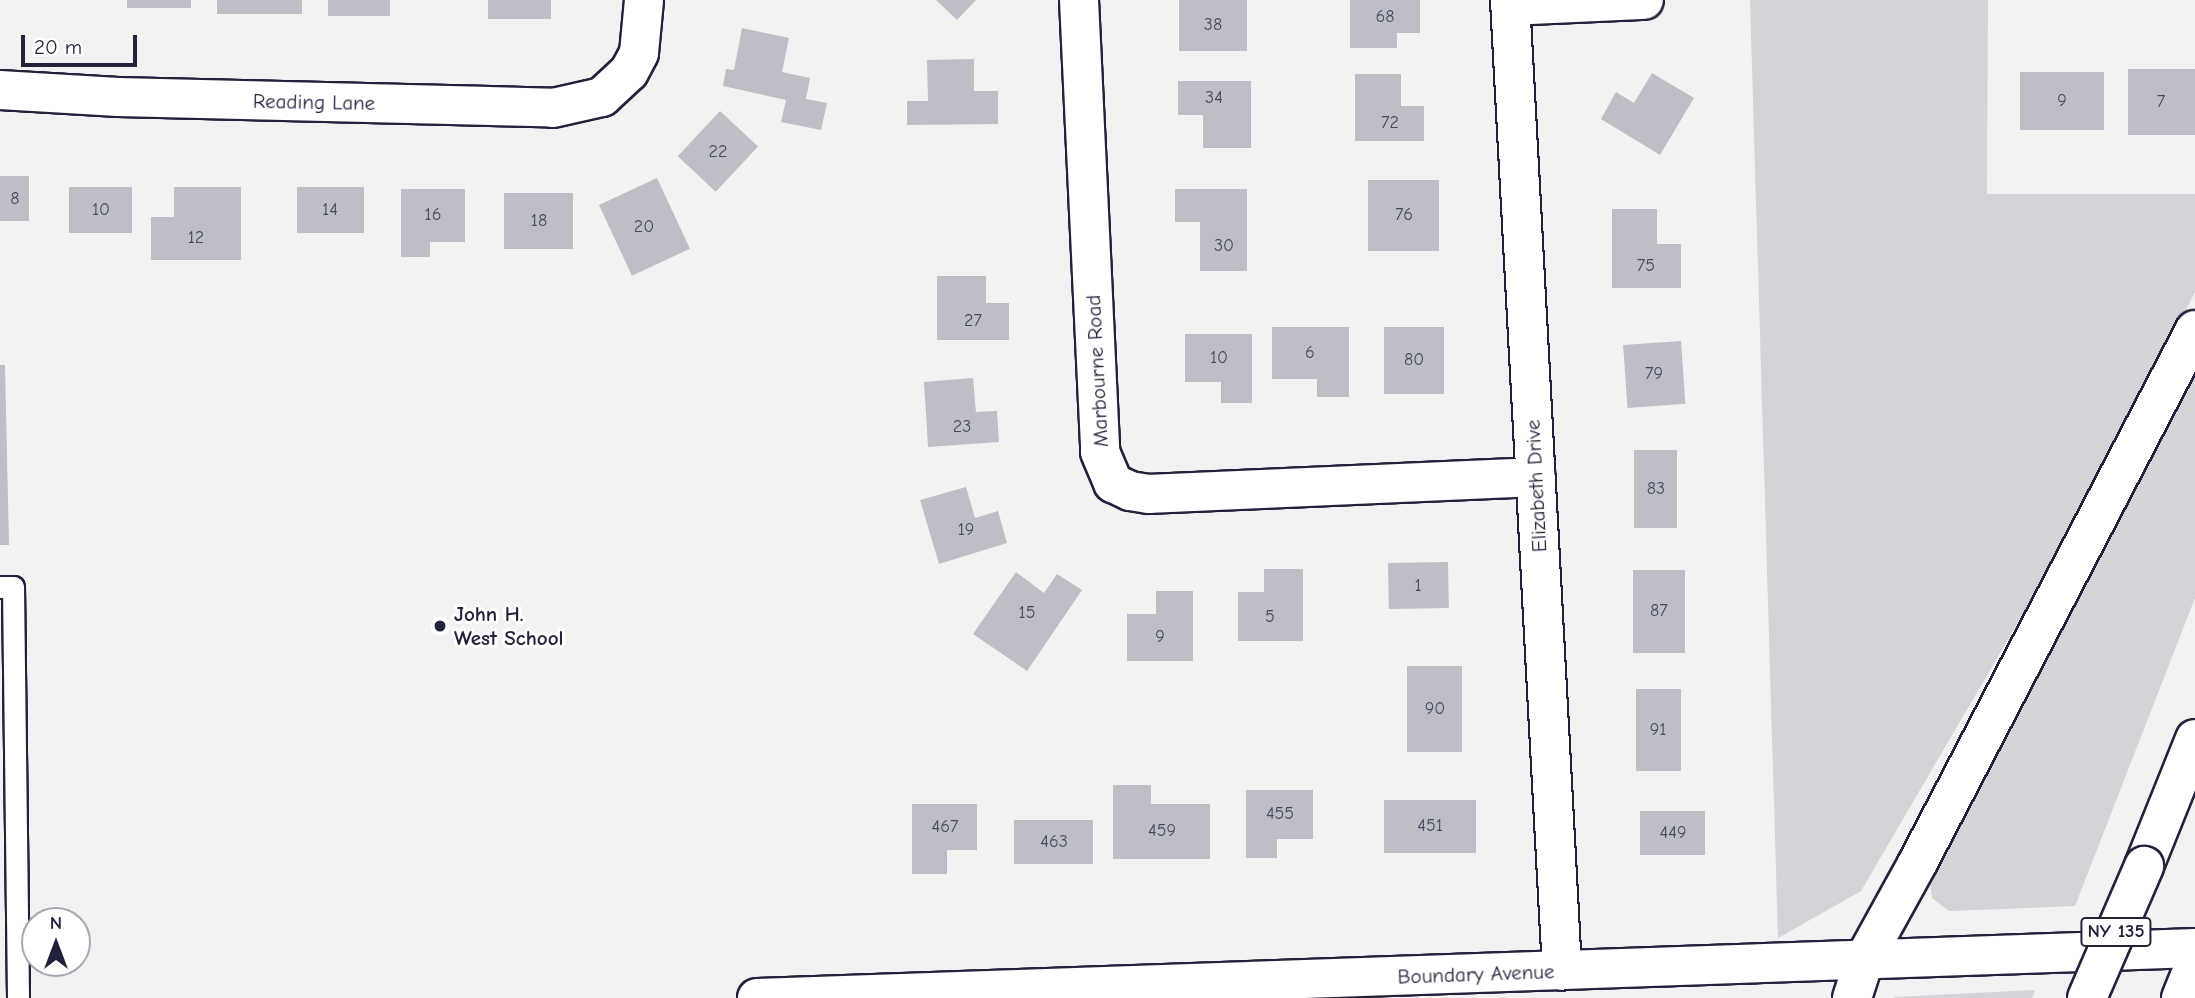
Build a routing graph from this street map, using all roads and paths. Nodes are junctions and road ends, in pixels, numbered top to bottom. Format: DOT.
graph roads {
  1 [pos="644,0"];
  2 [pos="1079,0"];
  3 [pos="1644,0"];
  4 [pos="1511,3"];
  5 [pos="0,90"];
  6 [pos="2195,330"];
  7 [pos="1535,477"];
  8 [pos="0,587"];
  9 [pos="2195,739"];
  10 [pos="2195,948"];
  11 [pos="1864,960"];
  12 [pos="2195,963"];
  13 [pos="1562,971"];
  14 [pos="18,998"];
  15 [pos="757,998"];
  16 [pos="1852,998"];
  17 [pos="2087,998"];
  18 [pos="2181,998"];
  1 -- 5 [label="main road, Reading Lane"];
  2 -- 7 [label="main road, Marbourne Road"];
  3 -- 4 [label="main road"];
  4 -- 7 [label="main road, Elizabeth Drive"];
  6 -- 11 [label="main road"];
  7 -- 13 [label="main road, Elizabeth Drive"];
  8 -- 14 [label="lane"];
  9 -- 17 [label="main road, NY 135, bridge"];
  10 -- 11 [label="main road, Boundary Avenue"];
  11 -- 13 [label="main road, Boundary Avenue"];
  11 -- 16 [label="main road"];
  12 -- 18 [label="main road"];
  13 -- 15 [label="main road, Boundary Avenue"];
}
